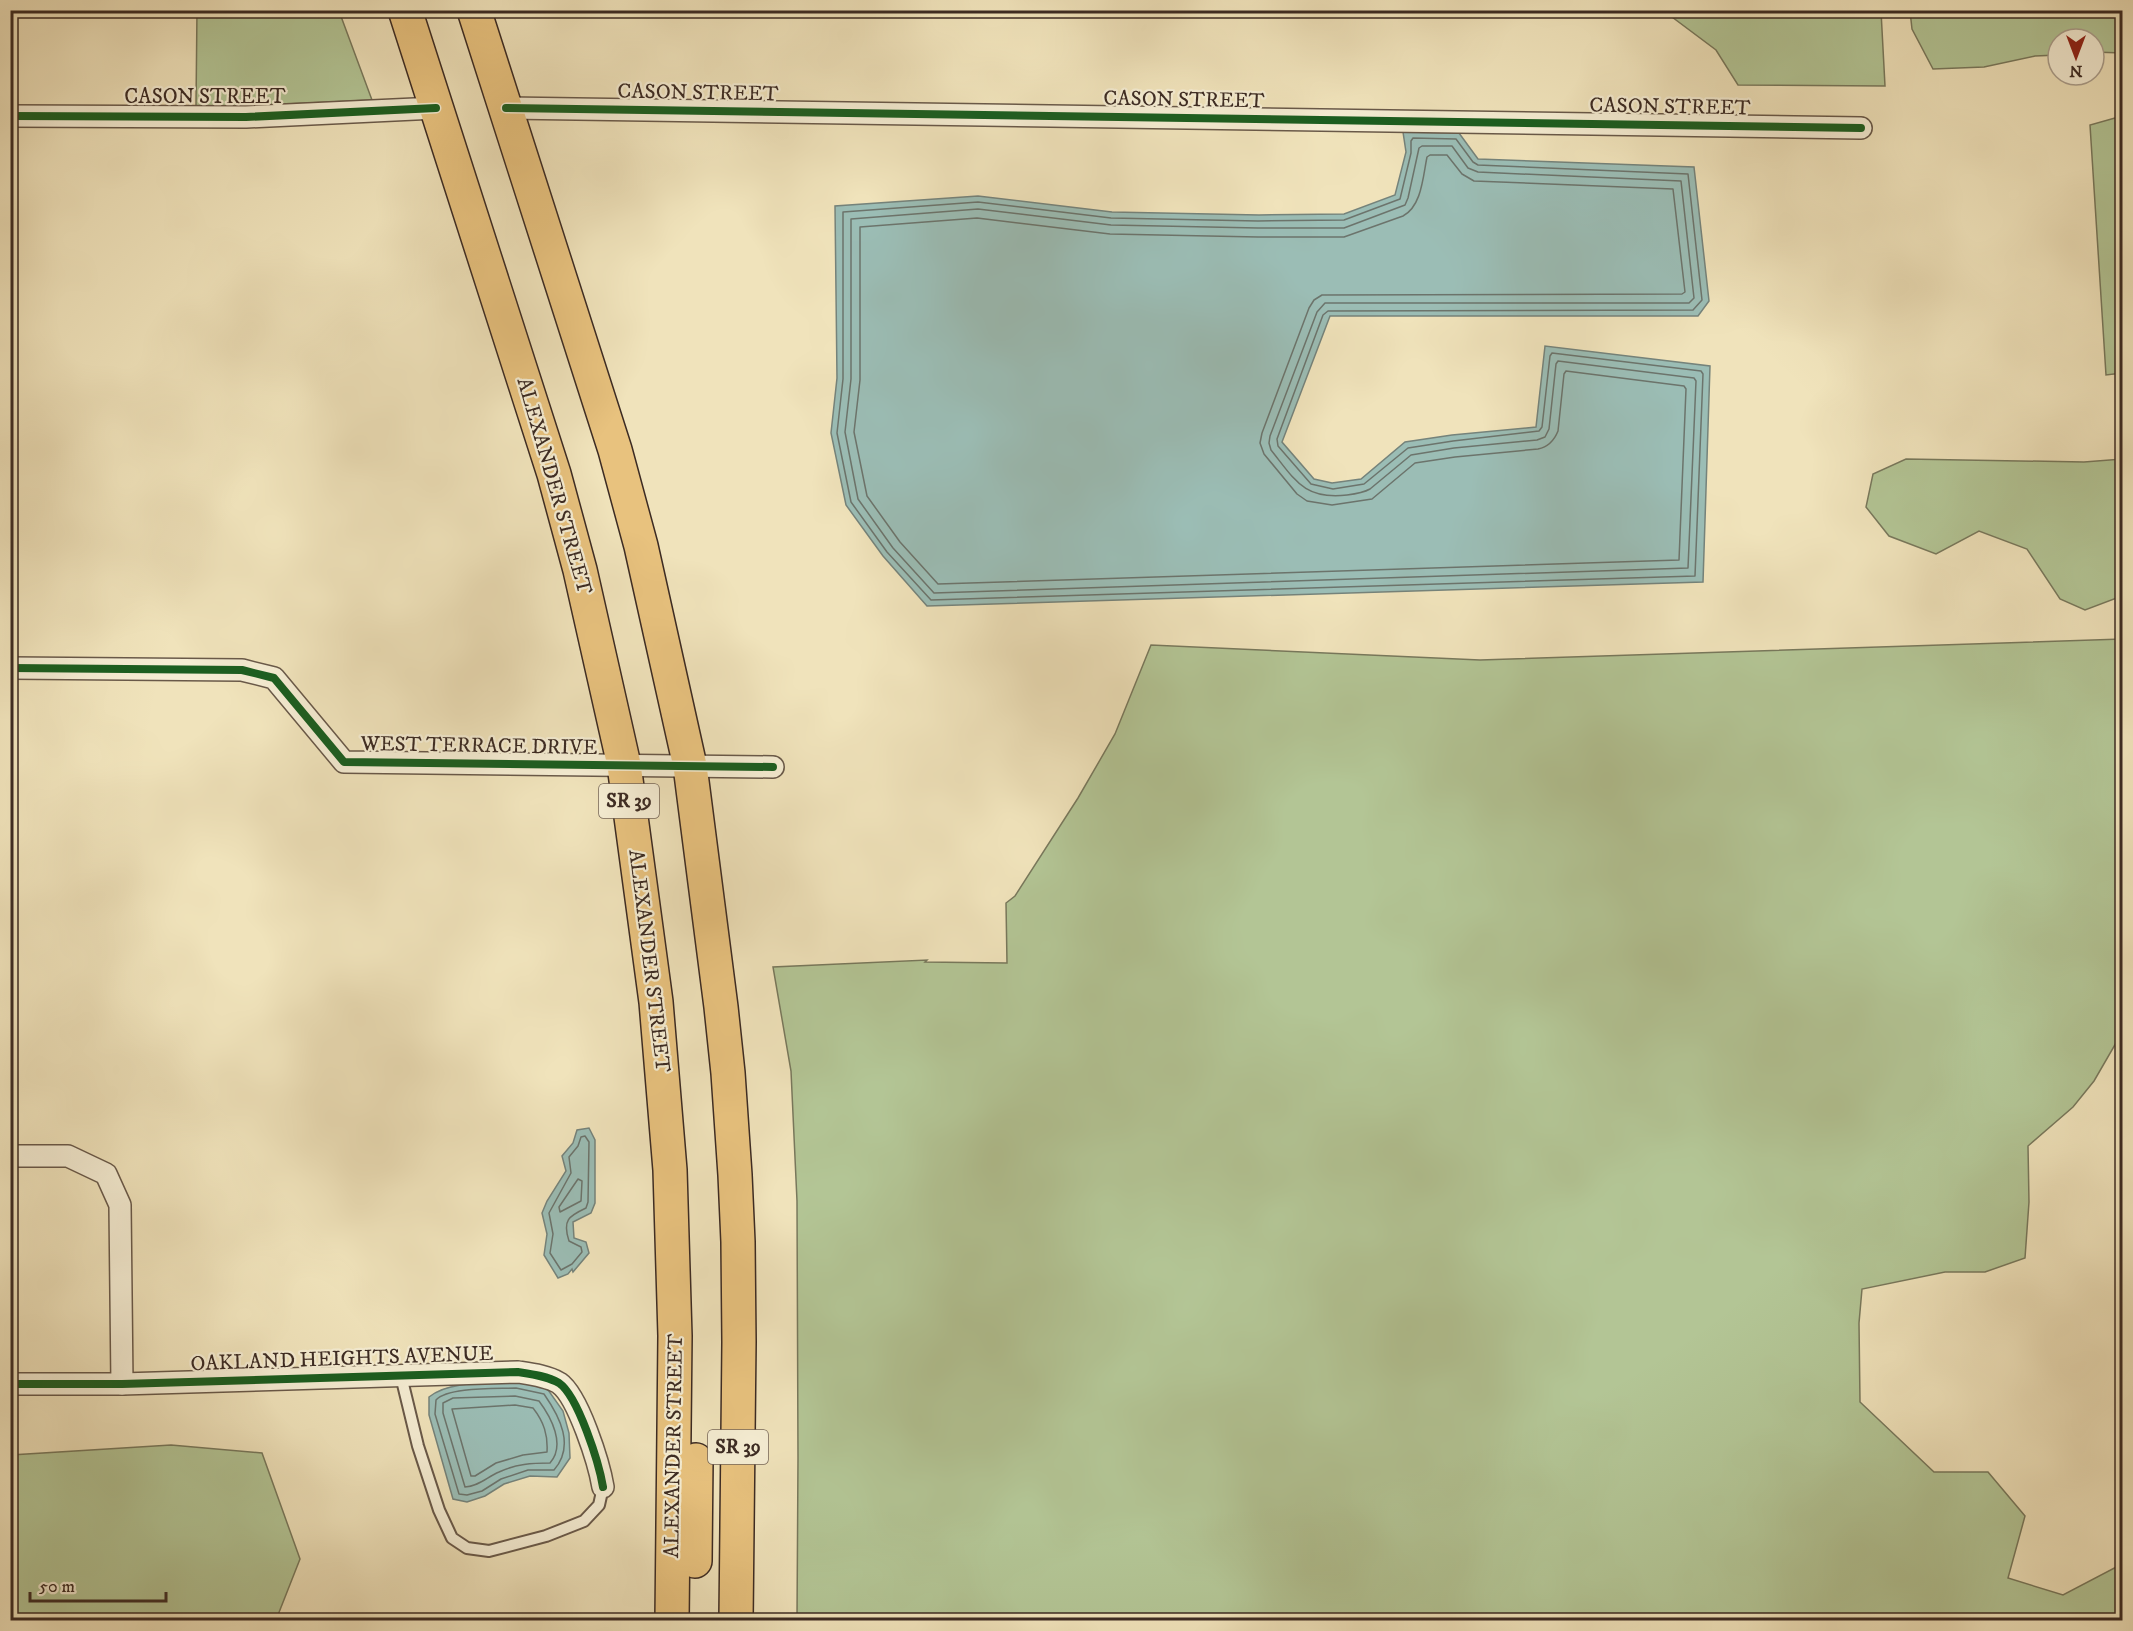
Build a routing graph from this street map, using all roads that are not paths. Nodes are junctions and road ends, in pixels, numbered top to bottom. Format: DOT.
graph roads {
  1 [pos="405,10"];
  2 [pos="474,10"];
  3 [pos="436,108"];
  4 [pos="506,108"];
  5 [pos="10,116"];
  6 [pos="1861,128"];
  7 [pos="10,668"];
  8 [pos="624,765"];
  9 [pos="690,766"];
  10 [pos="773,767"];
  11 [pos="666,1100"];
  12 [pos="10,1156"];
  13 [pos="401,1376"];
  14 [pos="10,1384"];
  15 [pos="122,1384"];
  16 [pos="603,1486"];
  17 [pos="672,1620"];
  18 [pos="694,1620"];
  19 [pos="736,1620"];
  1 -- 3 [label="main road, ALEXANDER STREET / SR 39"];
  2 -- 4 [label="main road, SR 39"];
  3 -- 5 [label="street, CASON STREET"];
  3 -- 8 [label="main road, ALEXANDER STREET / SR 39"];
  4 -- 6 [label="street, CASON STREET"];
  4 -- 9 [label="main road, SR 39"];
  7 -- 8 [label="street, WEST TERRACE DRIVE"];
  8 -- 9 [label="street, WEST TERRACE DRIVE"];
  8 -- 11 [label="main road, ALEXANDER STREET / SR 39"];
  9 -- 10 [label="street, WEST TERRACE DRIVE"];
  9 -- 19 [label="main road, SR 39"];
  11 -- 17 [label="main road, ALEXANDER STREET / SR 39"];
  11 -- 18 [label="main road"];
  12 -- 15 [label="street"];
  13 -- 15 [label="street, OAKLAND HEIGHTS AVENUE"];
  13 -- 16 [label="street, OAKLAND HEIGHTS AVENUE"];
  13 -- 16 [label="lane"];
  14 -- 15 [label="street, OAKLAND HEIGHTS AVENUE"];
}
